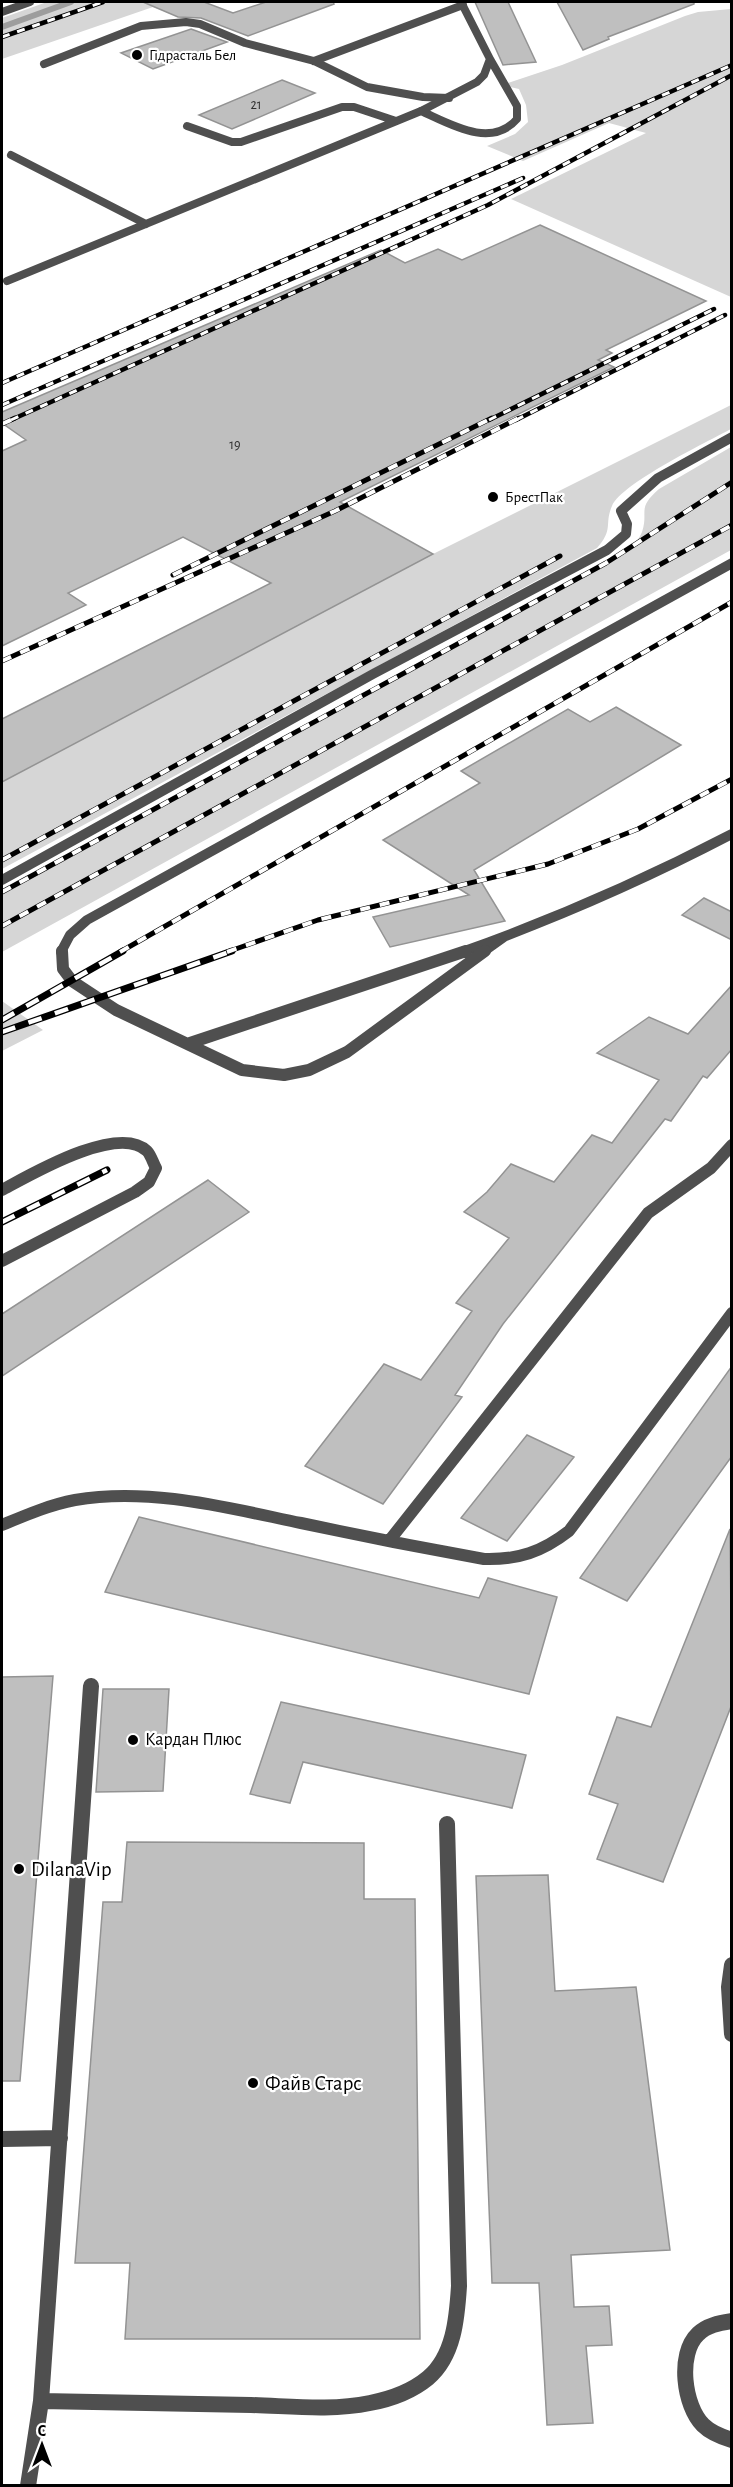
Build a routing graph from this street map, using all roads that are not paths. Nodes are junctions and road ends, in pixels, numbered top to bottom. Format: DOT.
graph roads {
  1 [pos="30,2"];
  2 [pos="462,3"];
  3 [pos="2,12"];
  4 [pos="489,59"];
  5 [pos="314,61"];
  6 [pos="44,64"];
  7 [pos="449,98"];
  8 [pos="421,111"];
  9 [pos="396,121"];
  10 [pos="187,126"];
  11 [pos="11,155"];
  12 [pos="146,224"];
  13 [pos="7,281"];
  14 [pos="732,437"];
  15 [pos="732,563"];
  16 [pos="732,834"];
  17 [pos="2,879"];
  18 [pos="504,937"];
  19 [pos="188,1044"];
  20 [pos="732,1145"];
  21 [pos="2,1190"];
  22 [pos="2,1261"];
  23 [pos="732,1313"];
  24 [pos="2,1525"];
  25 [pos="389,1541"];
  26 [pos="91,1686"];
  27 [pos="447,1824"];
  28 [pos="732,1965"];
  29 [pos="732,2034"];
  30 [pos="2,2139"];
  31 [pos="60,2139"];
  32 [pos="732,2321"];
  33 [pos="41,2401"];
  34 [pos="732,2440"];
  35 [pos="28,2486"];
  1 -- 3 [label="street"];
  2 -- 4 [label="street"];
  2 -- 5 [label="street"];
  4 -- 7 [label="street"];
  4 -- 8 [label="street"];
  5 -- 6 [label="street"];
  5 -- 7 [label="street"];
  7 -- 8 [label="street"];
  8 -- 9 [label="street"];
  9 -- 10 [label="street"];
  9 -- 12 [label="street"];
  11 -- 12 [label="street"];
  12 -- 13 [label="street"];
  14 -- 17 [label="street"];
  15 -- 19 [label="street"];
  16 -- 18 [label="street"];
  18 -- 19 [label="street"];
  18 -- 19 [label="street"];
  20 -- 25 [label="street"];
  21 -- 22 [label="street"];
  23 -- 25 [label="street"];
  24 -- 25 [label="street"];
  26 -- 31 [label="street"];
  27 -- 33 [label="street"];
  28 -- 29 [label="street"];
  30 -- 31 [label="street"];
  31 -- 33 [label="street"];
  32 -- 34 [label="street"];
  33 -- 35 [label="street"];
}
